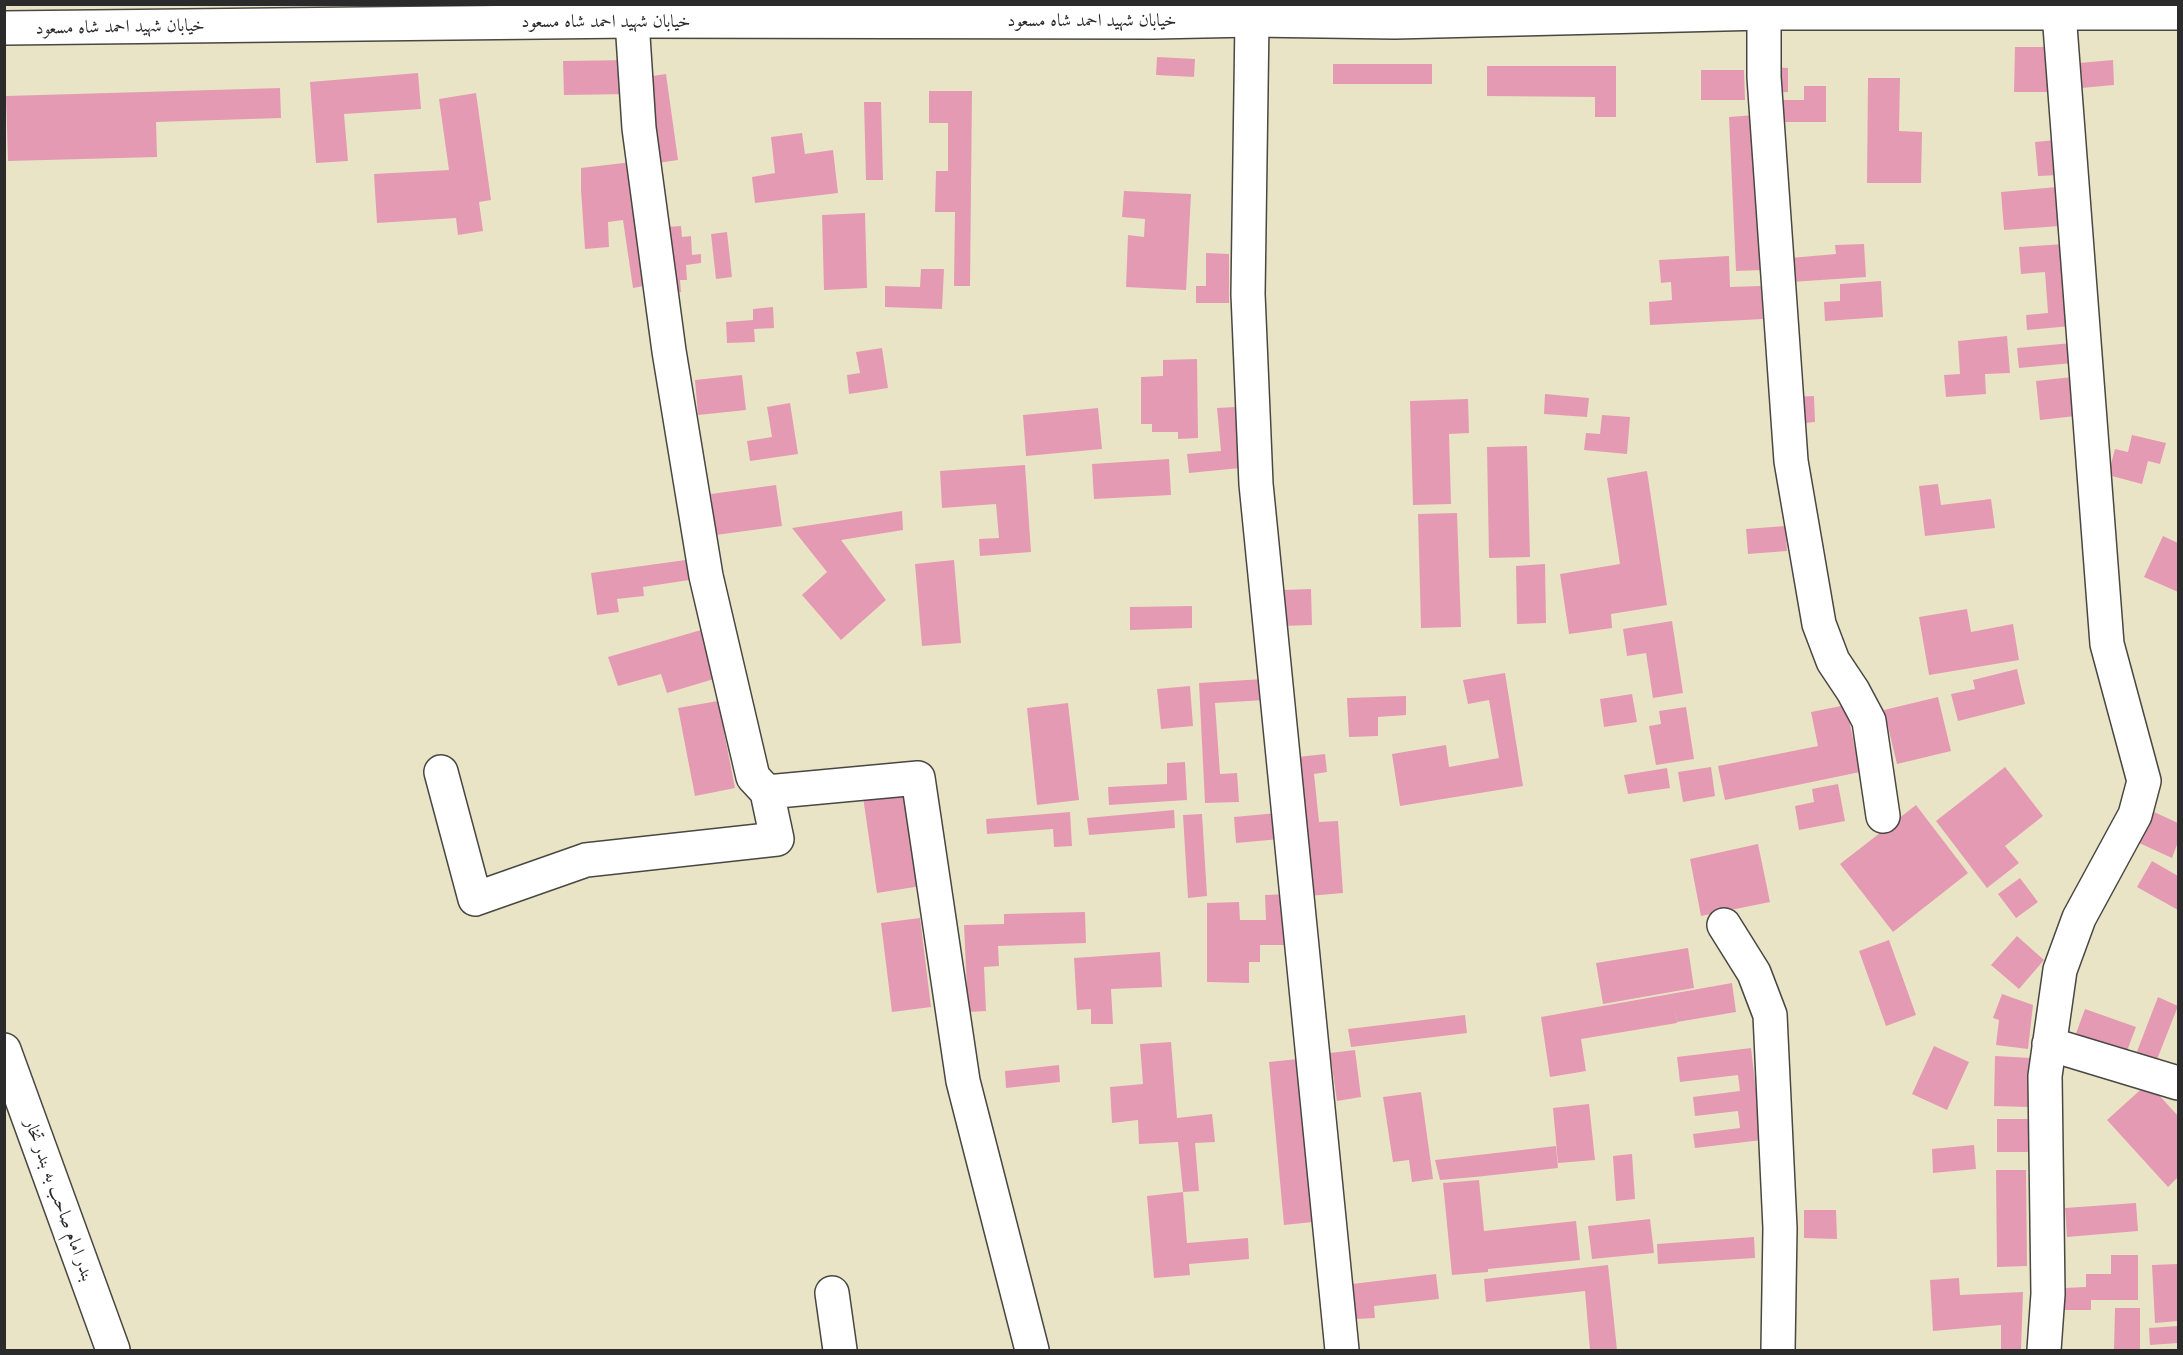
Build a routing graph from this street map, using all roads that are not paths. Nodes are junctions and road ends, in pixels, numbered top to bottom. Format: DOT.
graph roads {
  1 [pos="1619,10"];
  2 [pos="2049,10"];
  3 [pos="1151,13"];
  4 [pos="1392,13"];
  5 [pos="1764,13"];
  6 [pos="2178,13"];
  7 [pos="261,15"];
  8 [pos="1252,20"];
  9 [pos="632,21"];
  10 [pos="4,28"];
  11 [pos="441,772"];
  12 [pos="767,792"];
  13 [pos="1883,816"];
  14 [pos="1724,925"];
  15 [pos="2049,1044"];
  16 [pos="4,1050"];
  17 [pos="2178,1083"];
  18 [pos="831,1293"];
  19 [pos="113,1350"];
  20 [pos="840,1350"];
  21 [pos="1032,1350"];
  22 [pos="1342,1350"];
  23 [pos="1779,1350"];
  24 [pos="2044,1350"];
  1 -- 4 [label="street, خیابان شهید احمد شاه مسعود"];
  1 -- 5 [label="street, خیابان شهید احمد شاه مسعود"];
  2 -- 5 [label="street, خیابان شهید احمد شاه مسعود"];
  2 -- 6 [label="street, خیابان شهید احمد شاه مسعود"];
  2 -- 15 [label="street"];
  3 -- 8 [label="street, خیابان شهید احمد شاه مسعود"];
  3 -- 9 [label="street, خیابان شهید احمد شاه مسعود"];
  4 -- 8 [label="street, خیابان شهید احمد شاه مسعود"];
  5 -- 13 [label="street"];
  7 -- 9 [label="street, خیابان شهید احمد شاه مسعود"];
  7 -- 10 [label="street, خیابان شهید احمد شاه مسعود"];
  8 -- 22 [label="street"];
  9 -- 12 [label="street"];
  11 -- 12 [label="street"];
  12 -- 21 [label="street"];
  14 -- 23 [label="street"];
  15 -- 17 [label="street"];
  15 -- 24 [label="street"];
  16 -- 19 [label="street, بندر امام صاحب به بندر تخار"];
  18 -- 20 [label="street"];
}
